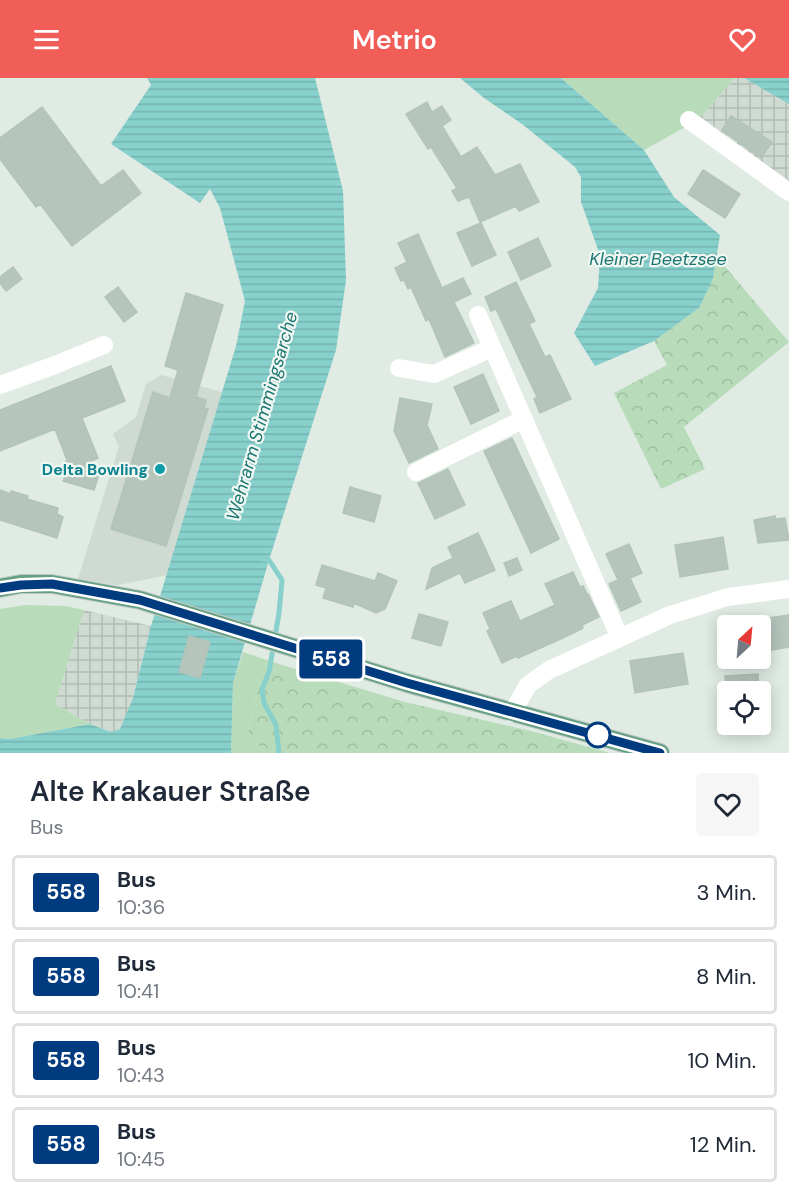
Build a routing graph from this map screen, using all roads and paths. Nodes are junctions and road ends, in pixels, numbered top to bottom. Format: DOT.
graph roads {
  1 [pos="689,120"];
  2 [pos="789,192"];
  3 [pos="478,315"];
  4 [pos="104,345"];
  5 [pos="492,348"];
  6 [pos="399,368"];
  7 [pos="0,385"];
  8 [pos="524,419"];
  9 [pos="416,472"];
  10 [pos="0,588"];
  11 [pos="789,589"];
  12 [pos="620,638"];
  13 [pos="512,713"];
  14 [pos="660,753"];
  1 -- 2 [label="street"];
  3 -- 5 [label="street"];
  4 -- 7 [label="street"];
  5 -- 6 [label="street"];
  5 -- 8 [label="street"];
  8 -- 9 [label="street"];
  8 -- 12 [label="street"];
  10 -- 13 [label="main road"];
  11 -- 12 [label="street"];
  12 -- 13 [label="street"];
  13 -- 14 [label="main road"];
}
